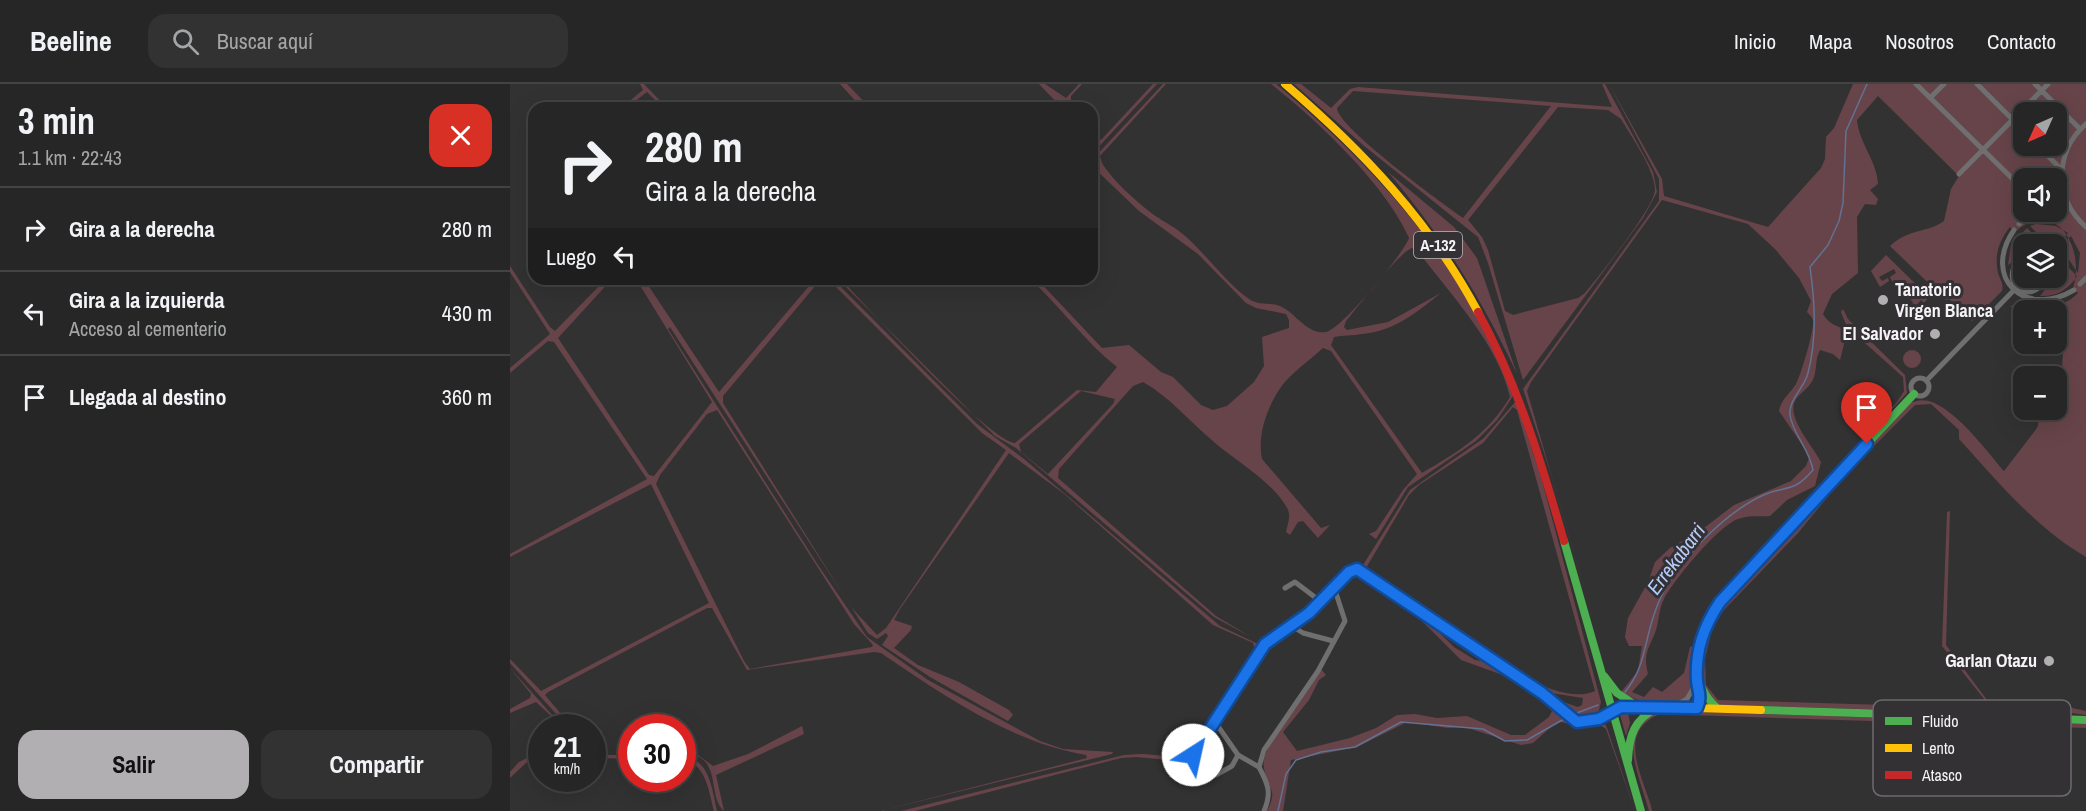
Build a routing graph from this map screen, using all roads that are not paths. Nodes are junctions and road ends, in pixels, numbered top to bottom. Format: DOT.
graph roads {
  1 [pos="1285,84"];
  2 [pos="1916,84"];
  3 [pos="1944,84"];
  4 [pos="1977,84"];
  5 [pos="2035,84"];
  6 [pos="2048,84"];
  7 [pos="2041,91"];
  8 [pos="1930,98"];
  9 [pos="2030,102"];
  10 [pos="2013,120"];
  11 [pos="2086,124"];
  12 [pos="2080,129"];
  13 [pos="1983,150"];
  14 [pos="2048,156"];
  15 [pos="2060,168"];
  16 [pos="2061,168"];
  17 [pos="1959,174"];
  18 [pos="2013,179"];
  19 [pos="2067,203"];
  20 [pos="2086,227"];
  21 [pos="2013,230"];
  22 [pos="2086,278"];
  23 [pos="2080,284"];
  24 [pos="2039,288"];
  25 [pos="2015,289"];
  26 [pos="2074,290"];
  27 [pos="1927,380"];
  28 [pos="1914,394"];
  29 [pos="1357,569"];
  30 [pos="1334,587"];
  31 [pos="1285,588"];
  32 [pos="1320,601"];
  33 [pos="1292,626"];
  34 [pos="1333,641"];
  35 [pos="1599,668"];
  36 [pos="1697,687"];
  37 [pos="1627,706"];
  38 [pos="1638,706"];
  39 [pos="1660,707"];
  40 [pos="1672,707"];
  41 [pos="1697,708"];
  42 [pos="1718,708"];
  43 [pos="1611,711"];
  44 [pos="1873,713"];
  45 [pos="2071,720"];
  46 [pos="2086,720"];
  47 [pos="1215,722"];
  48 [pos="1634,724"];
  49 [pos="1238,755"];
  50 [pos="1259,767"];
  51 [pos="1628,768"];
  52 [pos="1264,811"];
  53 [pos="1641,811"];
  1 -- 35 [label="main road, A-132"];
  2 -- 8 [label="street"];
  3 -- 8 [label="street"];
  4 -- 10 [label="street"];
  5 -- 7 [label="street"];
  6 -- 7 [label="street"];
  7 -- 9 [label="street"];
  7 -- 12 [label="street"];
  8 -- 13 [label="street"];
  10 -- 13 [label="street"];
  11 -- 12 [label="street"];
  12 -- 16 [label="street"];
  13 -- 17 [label="street"];
  13 -- 18 [label="street"];
  14 -- 15 [label="street"];
  19 -- 20 [label="street"];
  21 -- 25 [label="street"];
  22 -- 23 [label="street"];
  24 -- 25 [label="street"];
  25 -- 26 [label="street"];
  25 -- 27 [label="street"];
  27 -- 28 [label="street"];
  27 -- 28 [label="street"];
  28 -- 36 [label="main road"];
  29 -- 30 [label="street"];
  29 -- 43 [label="main road"];
  30 -- 32 [label="street"];
  30 -- 34 [label="street"];
  31 -- 32 [label="street"];
  32 -- 33 [label="street"];
  33 -- 34 [label="street"];
  33 -- 47 [label="street"];
  34 -- 50 [label="street"];
  35 -- 38 [label="main road"];
  35 -- 43 [label="main road, A-132"];
  36 -- 40 [label="street"];
  36 -- 41 [label="street"];
  36 -- 42 [label="main road"];
  37 -- 38 [label="main road"];
  37 -- 43 [label="main road"];
  37 -- 48 [label="main road"];
  38 -- 39 [label="main road"];
  39 -- 40 [label="main road"];
  39 -- 48 [label="main road"];
  40 -- 41 [label="main road"];
  41 -- 42 [label="main road"];
  42 -- 44 [label="main road"];
  43 -- 51 [label="main road, A-132"];
  45 -- 46 [label="main road"];
  47 -- 49 [label="street"];
  47 -- 49 [label="street"];
  48 -- 51 [label="main road"];
  49 -- 50 [label="street"];
  50 -- 52 [label="street"];
  51 -- 53 [label="main road, A-132"];
}
